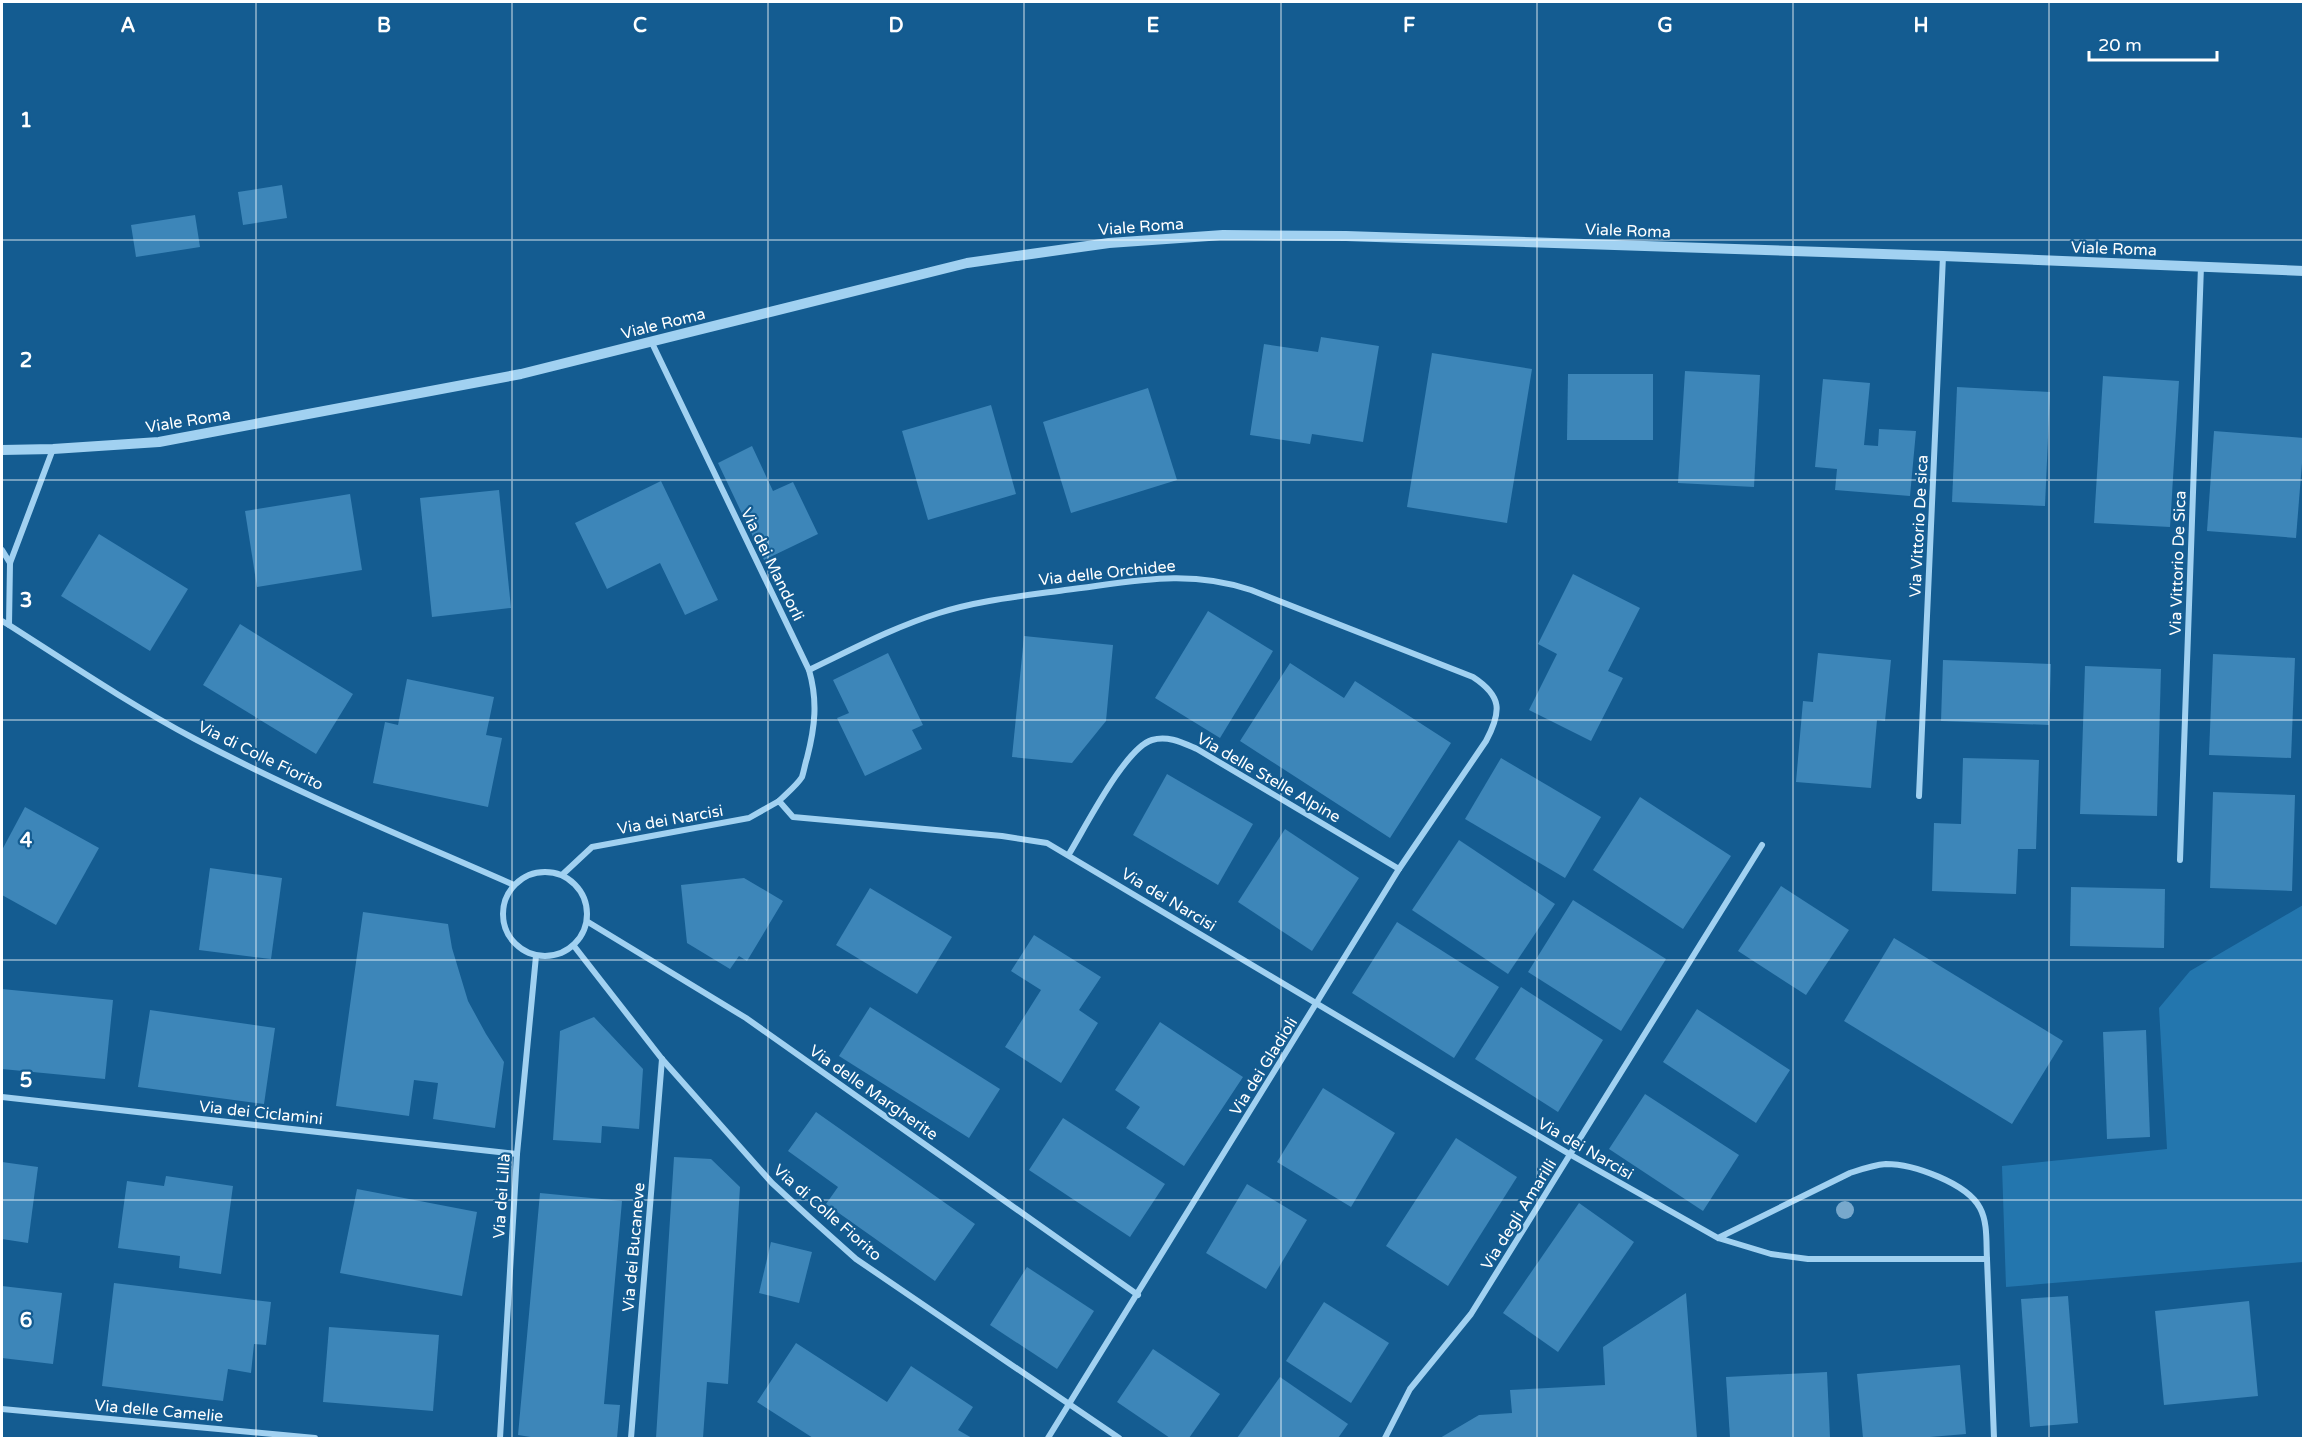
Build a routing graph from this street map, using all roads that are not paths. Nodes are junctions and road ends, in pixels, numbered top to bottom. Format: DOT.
graph roads {
  1 [pos="1943,256"];
  2 [pos="2201,266"];
  3 [pos="2304,271"];
  4 [pos="651,341"];
  5 [pos="53,449"];
  6 [pos="2,450"];
  7 [pos="2,550"];
  8 [pos="10,563"];
  9 [pos="2,621"];
  10 [pos="9,625"];
  11 [pos="809,670"];
  12 [pos="1498,706"];
  13 [pos="1919,796"];
  14 [pos="779,801"];
  15 [pos="1762,845"];
  16 [pos="1069,854"];
  17 [pos="2180,860"];
  18 [pos="1399,869"];
  19 [pos="561,875"];
  20 [pos="514,885"];
  21 [pos="588,922"];
  22 [pos="573,946"];
  23 [pos="536,956"];
  24 [pos="1318,1003"];
  25 [pos="662,1059"];
  26 [pos="2,1097"];
  27 [pos="517,1154"];
  28 [pos="1571,1155"];
  29 [pos="1718,1238"];
  30 [pos="1987,1259"];
  31 [pos="1138,1295"];
  32 [pos="1069,1405"];
  33 [pos="2,1409"];
  34 [pos="315,1438"];
  35 [pos="500,1438"];
  36 [pos="631,1438"];
  37 [pos="1048,1438"];
  38 [pos="1119,1438"];
  39 [pos="1386,1438"];
  40 [pos="1994,1438"];
  1 -- 2 [label="street, Viale Roma"];
  1 -- 4 [label="street, Viale Roma"];
  1 -- 13 [label="street, Via Vittorio De sica"];
  2 -- 3 [label="street, Viale Roma"];
  2 -- 17 [label="street, Via Vittorio De Sica"];
  4 -- 5 [label="street, Viale Roma"];
  4 -- 11 [label="street, Via dei Mandorli"];
  5 -- 6 [label="street, Viale Roma"];
  5 -- 8 [label="street"];
  7 -- 8 [label="street"];
  8 -- 10 [label="street"];
  9 -- 10 [label="street, Via di Colle Fiorito"];
  10 -- 20 [label="street, Via di Colle Fiorito"];
  11 -- 12 [label="street, Via delle Orchidee"];
  11 -- 14 [label="street, Via dei Mandorli"];
  12 -- 18 [label="street, Via dei Gladioli"];
  14 -- 16 [label="street, Via dei Narcisi"];
  14 -- 19 [label="street, Via dei Narcisi"];
  15 -- 28 [label="street, Via degli Amarilli"];
  16 -- 18 [label="street, Via delle Stelle Alpine"];
  16 -- 24 [label="street, Via dei Narcisi"];
  18 -- 24 [label="street, Via dei Gladioli"];
  19 -- 20 [label="street"];
  19 -- 21 [label="street"];
  20 -- 23 [label="street"];
  21 -- 22 [label="street"];
  21 -- 31 [label="street, Via delle Margherite"];
  22 -- 23 [label="street"];
  22 -- 25 [label="street, Via di Colle Fiorito"];
  23 -- 27 [label="street, Via dei Lillà"];
  24 -- 28 [label="street, Via dei Narcisi"];
  24 -- 31 [label="street, Via dei Gladioli"];
  25 -- 32 [label="street, Via di Colle Fiorito"];
  25 -- 36 [label="street, Via dei Bucaneve"];
  26 -- 27 [label="street, Via dei Ciclamini"];
  27 -- 35 [label="street, Via dei Lillà"];
  28 -- 29 [label="street, Via dei Narcisi"];
  28 -- 39 [label="street, Via degli Amarilli"];
  29 -- 30 [label="street, Via dei Narcisi"];
  29 -- 30 [label="street"];
  30 -- 40 [label="street"];
  31 -- 32 [label="street, Via dei Gladioli"];
  32 -- 37 [label="street, Via dei Gladioli"];
  32 -- 38 [label="street, Via di Colle Fiorito"];
  33 -- 34 [label="street, Via delle Camelie"];
}
